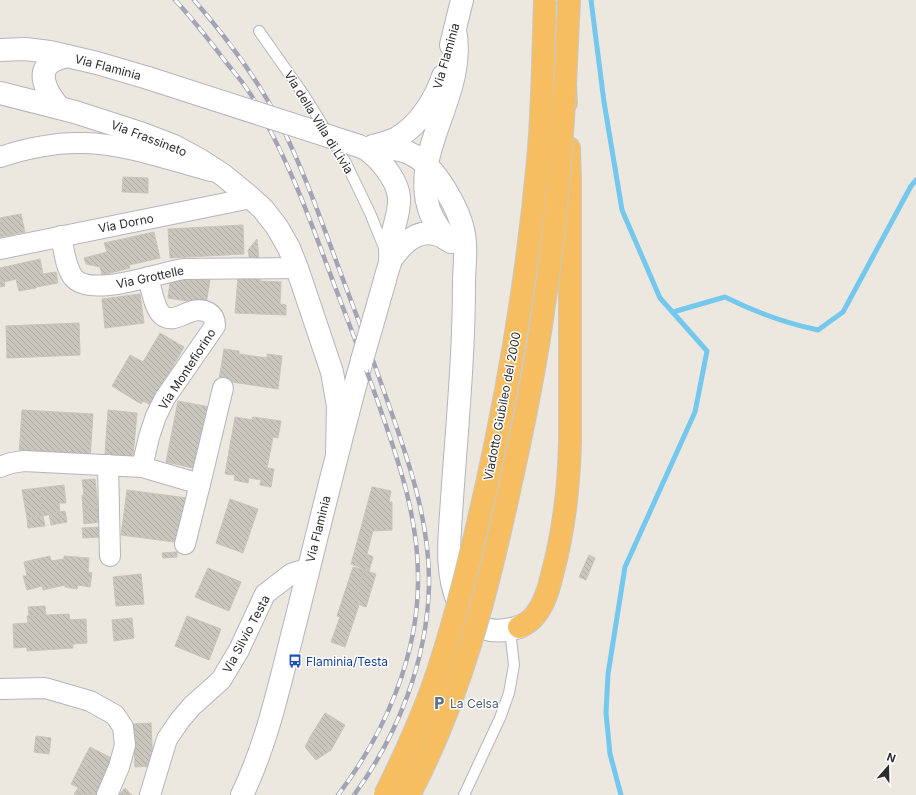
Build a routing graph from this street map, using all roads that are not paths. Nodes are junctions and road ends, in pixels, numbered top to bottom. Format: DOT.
graph roads {
  1 [pos="462,0"];
  2 [pos="545,0"];
  3 [pos="569,0"];
  4 [pos="455,30"];
  5 [pos="259,32"];
  6 [pos="0,50"];
  7 [pos="67,56"];
  8 [pos="565,85"];
  9 [pos="0,93"];
  10 [pos="59,107"];
  11 [pos="363,147"];
  12 [pos="0,157"];
  13 [pos="427,166"];
  14 [pos="223,175"];
  15 [pos="252,198"];
  16 [pos="61,236"];
  17 [pos="446,239"];
  18 [pos="0,249"];
  19 [pos="297,268"];
  20 [pos="387,271"];
  21 [pos="464,274"];
  22 [pos="148,277"];
  23 [pos="328,359"];
  24 [pos="362,360"];
  25 [pos="224,388"];
  26 [pos="337,453"];
  27 [pos="108,465"];
  28 [pos="0,467"];
  29 [pos="142,468"];
  30 [pos="200,484"];
  31 [pos="184,544"];
  32 [pos="110,556"];
  33 [pos="309,568"];
  34 [pos="515,628"];
  35 [pos="0,688"];
  36 [pos="107,795"];
  37 [pos="150,795"];
  38 [pos="242,795"];
  39 [pos="385,795"];
  40 [pos="409,795"];
  41 [pos="464,795"];
  1 -- 4 [label="street, Via Flaminia"];
  2 -- 39 [label="highway, Viadotto Giubileo del 2000, bridge"];
  3 -- 8 [label="highway, Viadotto Giubileo del 2000"];
  4 -- 11 [label="street, Via Flaminia"];
  4 -- 13 [label="street"];
  5 -- 20 [label="lane, Via della Villa di Livia"];
  6 -- 7 [label="street, Via Flaminia"];
  7 -- 10 [label="street, Via Flaminia"];
  7 -- 11 [label="street, Via Flaminia, bridge"];
  8 -- 34 [label="highway, bridge"];
  8 -- 40 [label="highway, Viadotto Giubileo del 2000, bridge"];
  9 -- 10 [label="street, Via Frassineto"];
  10 -- 14 [label="street, Via Frassineto"];
  11 -- 13 [label="street"];
  11 -- 20 [label="street, Via Flaminia"];
  12 -- 14 [label="street"];
  13 -- 17 [label="street"];
  13 -- 21 [label="street"];
  14 -- 15 [label="street, Via Frassineto"];
  15 -- 16 [label="street, Via Dorno"];
  15 -- 19 [label="street, Via Frassineto"];
  16 -- 18 [label="street, Via Dorno"];
  16 -- 22 [label="street, Via Grottelle"];
  17 -- 20 [label="street, Via Flaminia"];
  17 -- 21 [label="street"];
  19 -- 22 [label="street, Via Grottelle"];
  19 -- 23 [label="street, Via Frassineto"];
  20 -- 24 [label="street, Via Flaminia, bridge"];
  21 -- 34 [label="street"];
  22 -- 29 [label="street, Via Montefiorino"];
  23 -- 24 [label="street"];
  23 -- 26 [label="street, Via Frassineto"];
  24 -- 26 [label="street, Via Flaminia"];
  25 -- 30 [label="street"];
  26 -- 33 [label="street, Via Flaminia"];
  27 -- 28 [label="street"];
  27 -- 29 [label="street"];
  27 -- 32 [label="street"];
  29 -- 30 [label="street"];
  30 -- 31 [label="street"];
  33 -- 37 [label="street, Via Silvio Testa"];
  33 -- 38 [label="street, Via Flaminia"];
  34 -- 41 [label="lane"];
  35 -- 36 [label="street"];
}
